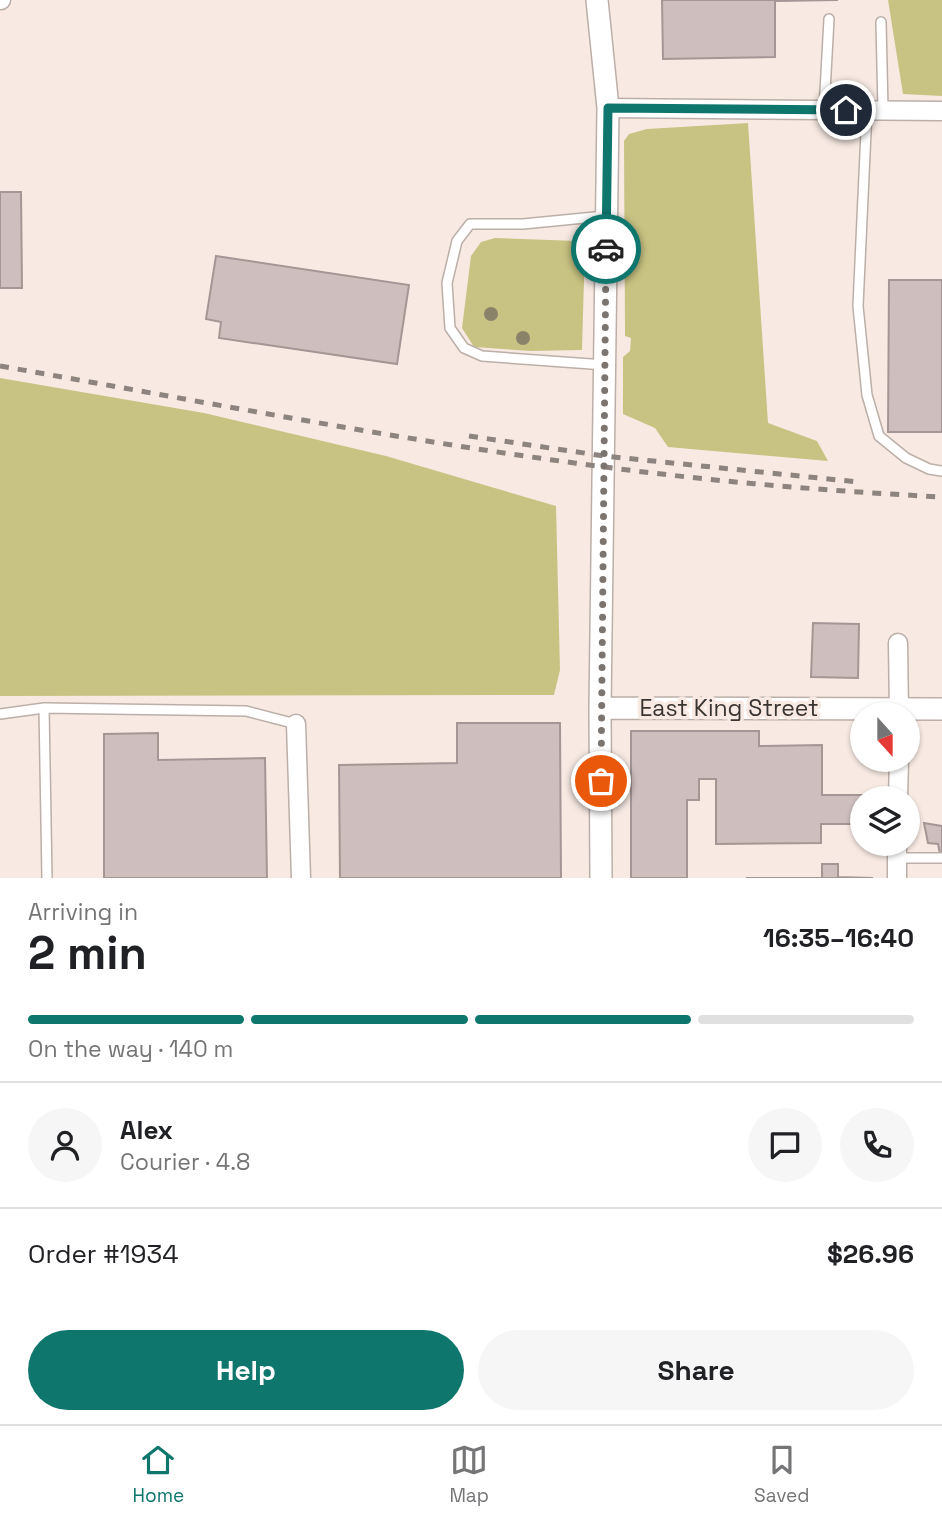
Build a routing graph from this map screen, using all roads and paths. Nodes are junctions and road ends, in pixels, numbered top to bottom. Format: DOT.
graph roads {
  1 [pos="597,0"];
  2 [pos="829,19"];
  3 [pos="881,22"];
  4 [pos="608,108"];
  5 [pos="824,110"];
  6 [pos="875,110"];
  7 [pos="942,111"];
  8 [pos="607,216"];
  9 [pos="605,365"];
  10 [pos="942,471"];
  11 [pos="898,643"];
  12 [pos="900,702"];
  13 [pos="44,708"];
  14 [pos="600,708"];
  15 [pos="942,709"];
  16 [pos="850,710"];
  17 [pos="920,710"];
  18 [pos="0,713"];
  19 [pos="296,724"];
  20 [pos="920,855"];
  21 [pos="897,856"];
  22 [pos="942,858"];
  23 [pos="47,878"];
  24 [pos="301,878"];
  25 [pos="601,878"];
  26 [pos="897,878"];
  1 -- 4 [label="street"];
  2 -- 5 [label="lane"];
  3 -- 6 [label="lane"];
  4 -- 5 [label="street"];
  4 -- 8 [label="street"];
  5 -- 6 [label="street"];
  6 -- 7 [label="street"];
  6 -- 10 [label="lane"];
  8 -- 9 [label="street"];
  8 -- 9 [label="lane"];
  9 -- 14 [label="street"];
  11 -- 12 [label="street"];
  13 -- 18 [label="lane"];
  13 -- 19 [label="lane"];
  13 -- 23 [label="lane"];
  14 -- 16 [label="street, East King Street"];
  14 -- 25 [label="street"];
  15 -- 17 [label="street, East King Street"];
  19 -- 24 [label="street"];
  20 -- 22 [label="lane"];
  21 -- 26 [label="street"];
}
